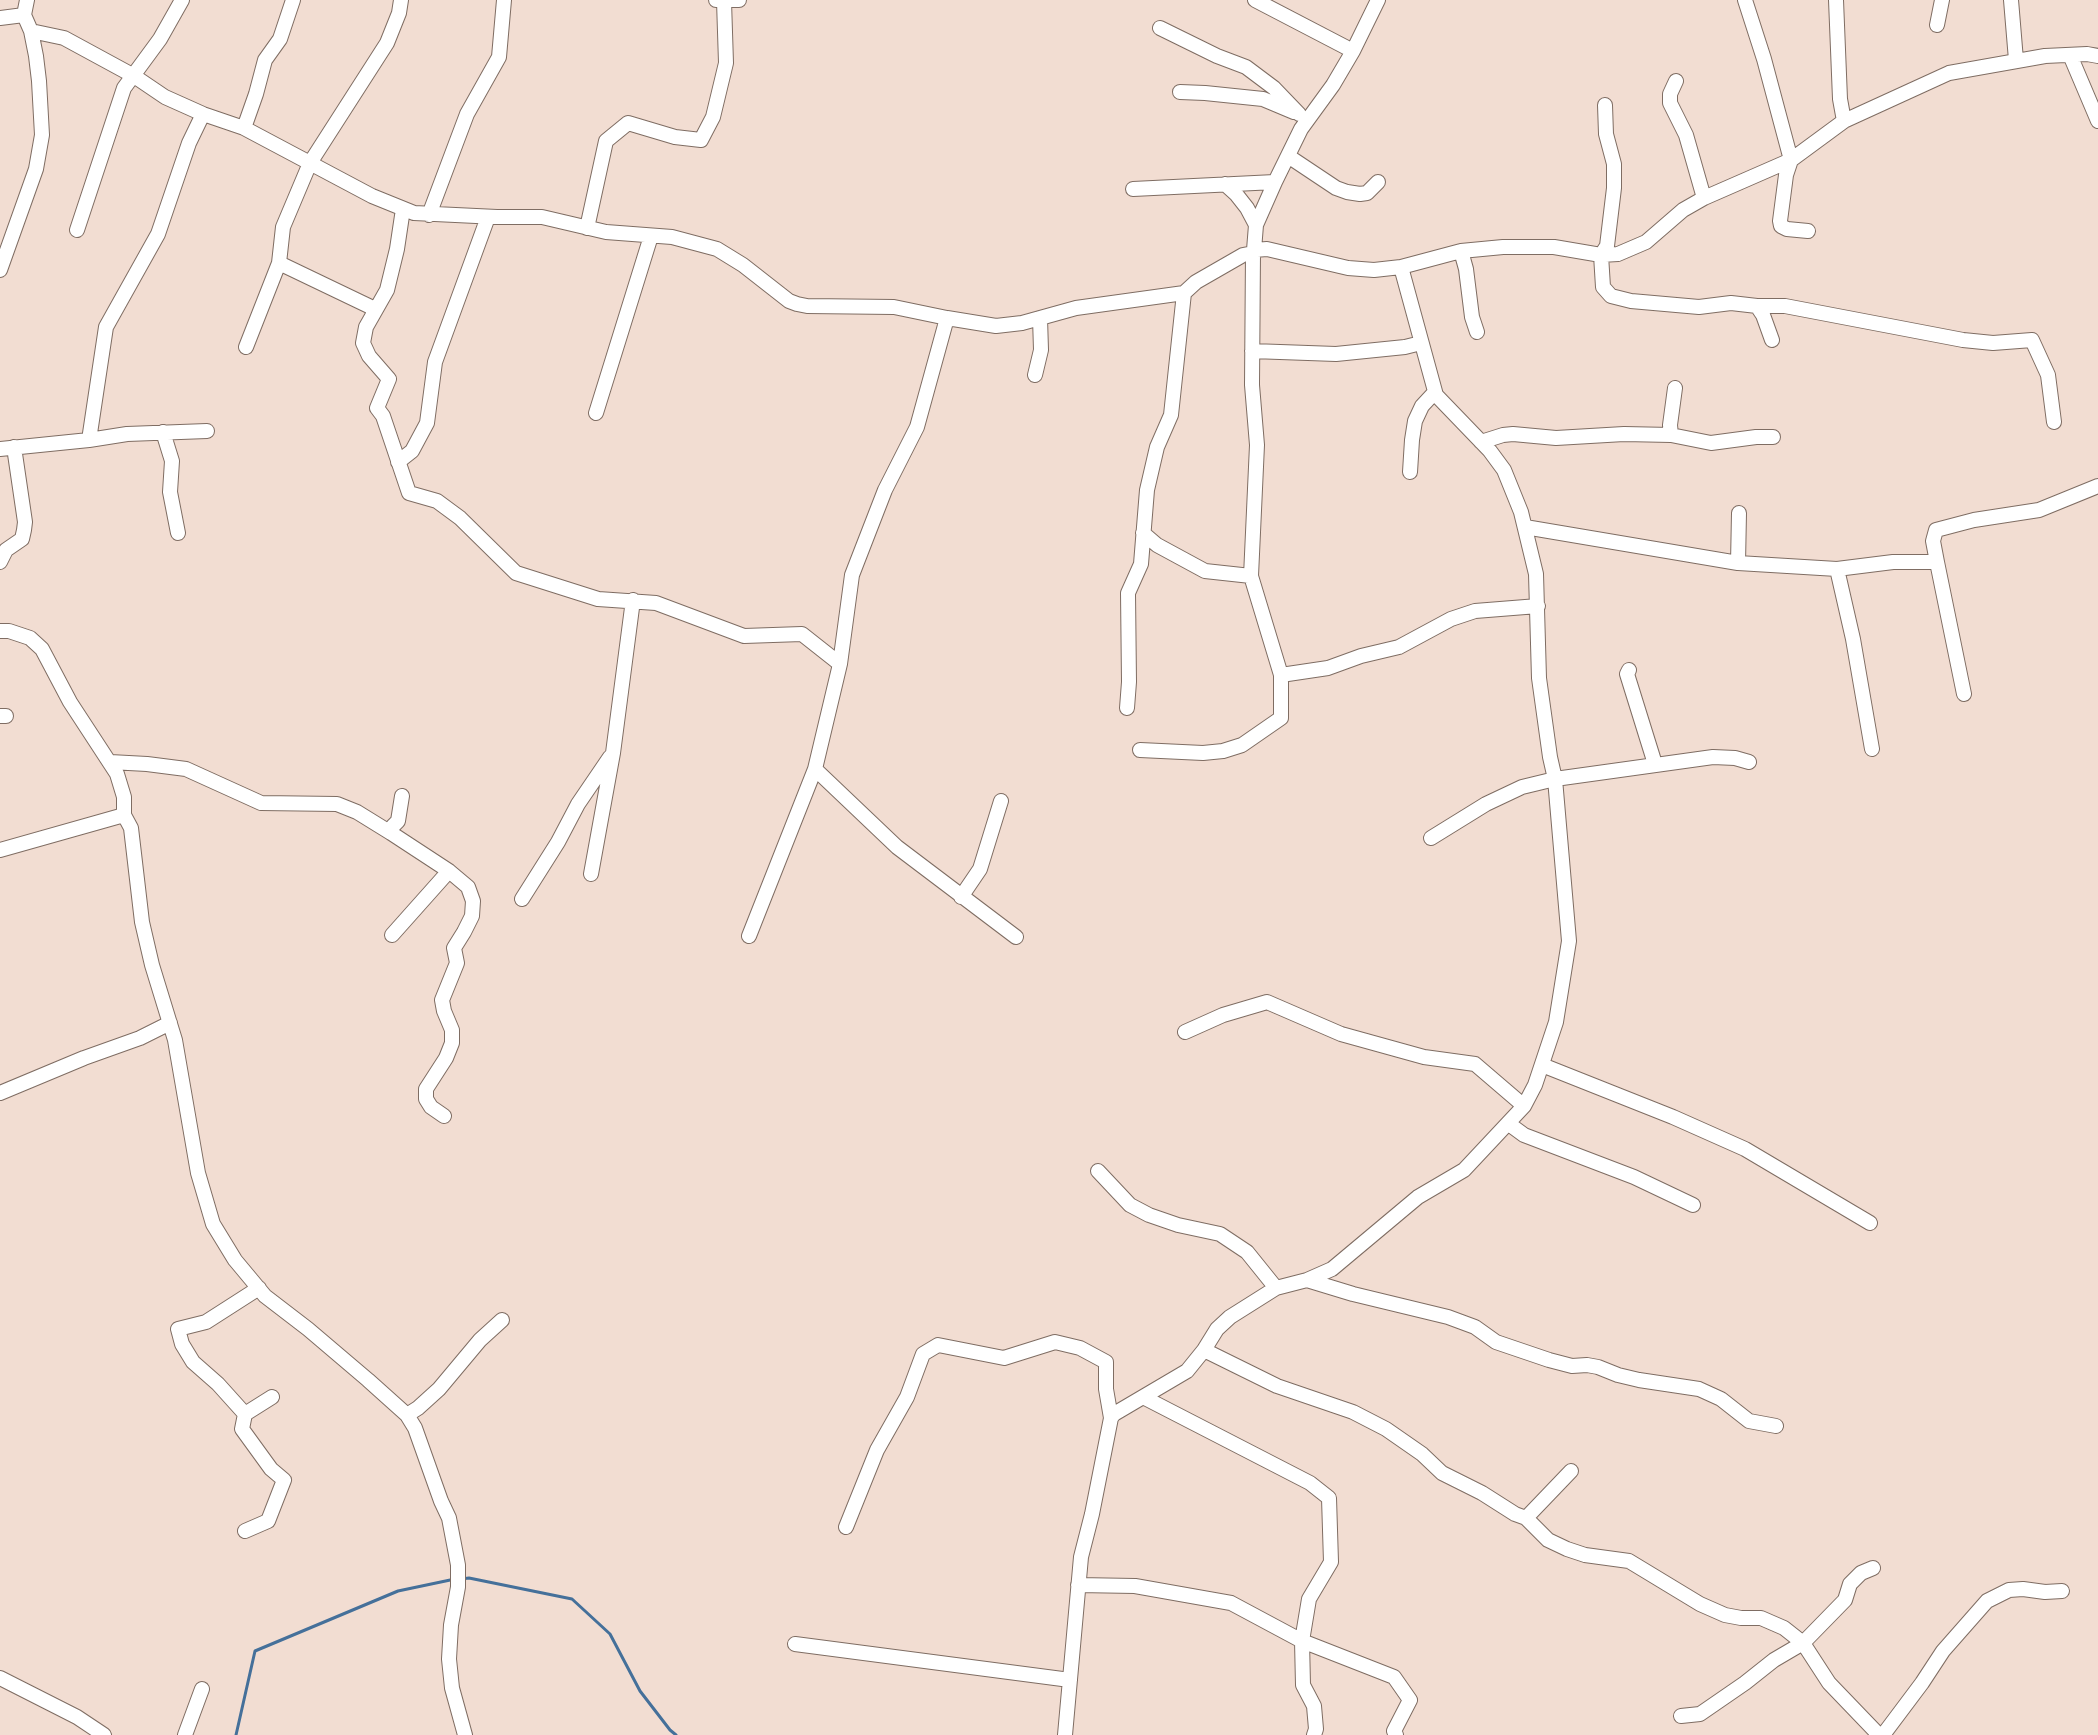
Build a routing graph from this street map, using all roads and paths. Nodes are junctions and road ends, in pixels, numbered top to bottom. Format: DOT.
graph roads {
  1 [pos="27,0"];
  2 [pos="182,0"];
  3 [pos="293,0"];
  4 [pos="401,0"];
  5 [pos="504,0"];
  6 [pos="739,0"];
  7 [pos="1255,0"];
  8 [pos="1378,0"];
  9 [pos="1745,0"];
  10 [pos="1836,0"];
  11 [pos="1942,0"];
  12 [pos="2011,0"];
  13 [pos="720,1"];
  14 [pos="24,15"];
  15 [pos="0,18"];
  16 [pos="1937,25"];
  17 [pos="1160,28"];
  18 [pos="31,30"];
  19 [pos="1353,51"];
  20 [pos="2070,55"];
  21 [pos="2098,56"];
  22 [pos="2016,60"];
  23 [pos="134,76"];
  24 [pos="1676,81"];
  25 [pos="1180,92"];
  26 [pos="1605,105"];
  27 [pos="203,114"];
  28 [pos="1299,114"];
  29 [pos="1844,121"];
  30 [pos="2098,121"];
  31 [pos="244,128"];
  32 [pos="1301,128"];
  33 [pos="1288,156"];
  34 [pos="1792,160"];
  35 [pos="310,163"];
  36 [pos="1275,182"];
  37 [pos="1378,182"];
  38 [pos="1225,184"];
  39 [pos="1133,189"];
  40 [pos="1704,198"];
  41 [pos="403,209"];
  42 [pos="429,215"];
  43 [pos="488,217"];
  44 [pos="1256,225"];
  45 [pos="587,228"];
  46 [pos="78,230"];
  47 [pos="1808,231"];
  48 [pos="652,236"];
  49 [pos="1461,251"];
  50 [pos="1254,252"];
  51 [pos="1601,255"];
  52 [pos="279,263"];
  53 [pos="1401,267"];
  54 [pos="0,270"];
  55 [pos="1184,293"];
  56 [pos="1757,306"];
  57 [pos="375,309"];
  58 [pos="947,318"];
  59 [pos="1040,318"];
  60 [pos="1477,332"];
  61 [pos="1772,340"];
  62 [pos="1421,343"];
  63 [pos="246,347"];
  64 [pos="1252,351"];
  65 [pos="1035,375"];
  66 [pos="1675,388"];
  67 [pos="1435,392"];
  68 [pos="596,414"];
  69 [pos="2054,422"];
  70 [pos="207,431"];
  71 [pos="163,432"];
  72 [pos="1671,436"];
  73 [pos="1773,437"];
  74 [pos="89,440"];
  75 [pos="1481,442"];
  76 [pos="7,448"];
  77 [pos="398,462"];
  78 [pos="1410,472"];
  79 [pos="2098,486"];
  80 [pos="1739,513"];
  81 [pos="1525,527"];
  82 [pos="178,532"];
  83 [pos="1143,533"];
  84 [pos="0,562"];
  85 [pos="1738,562"];
  86 [pos="1937,562"];
  87 [pos="1837,569"];
  88 [pos="1251,576"];
  89 [pos="633,600"];
  90 [pos="1538,606"];
  91 [pos="0,631"];
  92 [pos="840,664"];
  93 [pos="1629,670"];
  94 [pos="1281,674"];
  95 [pos="1964,694"];
  96 [pos="1127,708"];
  97 [pos="1872,749"];
  98 [pos="1140,750"];
  99 [pos="613,753"];
  100 [pos="110,762"];
  101 [pos="1749,762"];
  102 [pos="1655,764"];
  103 [pos="815,769"];
  104 [pos="1555,779"];
  105 [pos="402,796"];
  106 [pos="1001,801"];
  107 [pos="124,815"];
  108 [pos="391,833"];
  109 [pos="1431,838"];
  110 [pos="0,850"];
  111 [pos="448,871"];
  112 [pos="591,874"];
  113 [pos="961,897"];
  114 [pos="522,899"];
  115 [pos="392,936"];
  116 [pos="749,936"];
  117 [pos="1016,937"];
  118 [pos="170,1024"];
  119 [pos="1185,1032"];
  120 [pos="1542,1064"];
  121 [pos="0,1093"];
  122 [pos="1524,1106"];
  123 [pos="444,1116"];
  124 [pos="1509,1124"];
  125 [pos="1098,1171"];
  126 [pos="1693,1205"];
  127 [pos="1870,1224"];
  128 [pos="1308,1280"];
  129 [pos="259,1288"];
  130 [pos="1276,1288"];
  131 [pos="502,1320"];
  132 [pos="1204,1350"];
  133 [pos="272,1397"];
  134 [pos="1143,1397"];
  135 [pos="245,1414"];
  136 [pos="407,1414"];
  137 [pos="1111,1418"];
  138 [pos="1776,1426"];
  139 [pos="1571,1471"];
  140 [pos="1526,1518"];
  141 [pos="846,1527"];
  142 [pos="245,1531"];
  143 [pos="1873,1568"];
  144 [pos="1078,1585"];
  145 [pos="2062,1591"];
  146 [pos="1302,1641"];
  147 [pos="1803,1643"];
  148 [pos="796,1644"];
  149 [pos="0,1678"];
  150 [pos="1070,1680"];
  151 [pos="202,1689"];
  152 [pos="1681,1716"];
  153 [pos="104,1735"];
  154 [pos="185,1735"];
  155 [pos="465,1735"];
  156 [pos="1064,1735"];
  157 [pos="1314,1735"];
  158 [pos="1396,1735"];
  159 [pos="1879,1735"];
  160 [pos="1883,1735"];
  1 -- 14 [label="street"];
  2 -- 23 [label="street"];
  3 -- 31 [label="street"];
  4 -- 35 [label="street"];
  5 -- 42 [label="street"];
  6 -- 13 [label="street"];
  7 -- 19 [label="street"];
  8 -- 19 [label="street"];
  9 -- 34 [label="street"];
  10 -- 29 [label="street"];
  11 -- 16 [label="street"];
  12 -- 22 [label="street"];
  13 -- 45 [label="street"];
  14 -- 15 [label="street"];
  14 -- 18 [label="street"];
  17 -- 28 [label="street"];
  18 -- 23 [label="street"];
  18 -- 54 [label="street"];
  19 -- 32 [label="street"];
  20 -- 21 [label="street"];
  20 -- 22 [label="street"];
  20 -- 30 [label="street"];
  22 -- 29 [label="street"];
  23 -- 27 [label="street"];
  23 -- 46 [label="street"];
  24 -- 40 [label="street"];
  25 -- 28 [label="street"];
  26 -- 51 [label="street"];
  27 -- 31 [label="street"];
  27 -- 74 [label="street"];
  28 -- 32 [label="street"];
  29 -- 34 [label="street"];
  31 -- 35 [label="street"];
  32 -- 33 [label="street"];
  33 -- 36 [label="street"];
  33 -- 37 [label="street"];
  34 -- 40 [label="street"];
  34 -- 47 [label="street"];
  35 -- 41 [label="street"];
  35 -- 52 [label="street"];
  36 -- 38 [label="street"];
  36 -- 44 [label="street"];
  38 -- 39 [label="street"];
  38 -- 44 [label="street"];
  40 -- 51 [label="street"];
  41 -- 42 [label="street"];
  41 -- 57 [label="street"];
  42 -- 43 [label="street"];
  43 -- 45 [label="street"];
  43 -- 77 [label="street"];
  44 -- 50 [label="street"];
  45 -- 48 [label="street"];
  48 -- 58 [label="street"];
  48 -- 68 [label="street"];
  49 -- 51 [label="street"];
  49 -- 53 [label="street"];
  49 -- 60 [label="street"];
  50 -- 53 [label="street"];
  50 -- 55 [label="street"];
  50 -- 64 [label="street"];
  51 -- 56 [label="street"];
  52 -- 57 [label="street"];
  52 -- 63 [label="street"];
  53 -- 62 [label="street"];
  55 -- 59 [label="street"];
  55 -- 83 [label="street"];
  56 -- 61 [label="street"];
  56 -- 69 [label="street"];
  57 -- 77 [label="street"];
  58 -- 59 [label="street"];
  58 -- 92 [label="street"];
  59 -- 65 [label="street"];
  62 -- 64 [label="street"];
  62 -- 67 [label="street"];
  64 -- 88 [label="street"];
  66 -- 72 [label="street"];
  67 -- 75 [label="street"];
  67 -- 78 [label="street"];
  70 -- 71 [label="street"];
  71 -- 74 [label="street"];
  71 -- 82 [label="street"];
  72 -- 73 [label="street"];
  72 -- 75 [label="street"];
  74 -- 76 [label="street"];
  75 -- 81 [label="street"];
  76 -- 84 [label="street"];
  77 -- 89 [label="street"];
  79 -- 86 [label="street"];
  80 -- 85 [label="street"];
  81 -- 85 [label="street"];
  81 -- 90 [label="street"];
  83 -- 88 [label="street"];
  83 -- 96 [label="street"];
  85 -- 87 [label="street"];
  86 -- 87 [label="street"];
  86 -- 95 [label="street"];
  87 -- 97 [label="street"];
  88 -- 94 [label="street"];
  89 -- 92 [label="street"];
  89 -- 99 [label="street"];
  90 -- 94 [label="street"];
  90 -- 104 [label="street"];
  91 -- 100 [label="street"];
  92 -- 103 [label="street"];
  93 -- 102 [label="street"];
  94 -- 98 [label="street"];
  99 -- 112 [label="street"];
  99 -- 114 [label="street"];
  100 -- 107 [label="street"];
  100 -- 108 [label="street"];
  101 -- 102 [label="street"];
  102 -- 104 [label="street"];
  103 -- 113 [label="street"];
  103 -- 116 [label="street"];
  104 -- 109 [label="street"];
  104 -- 120 [label="street"];
  105 -- 108 [label="street"];
  106 -- 113 [label="street"];
  107 -- 110 [label="street"];
  107 -- 118 [label="street"];
  108 -- 111 [label="street"];
  111 -- 115 [label="street"];
  111 -- 123 [label="street"];
  113 -- 117 [label="street"];
  118 -- 121 [label="street"];
  118 -- 129 [label="street"];
  119 -- 122 [label="street"];
  120 -- 122 [label="street"];
  120 -- 127 [label="street"];
  122 -- 124 [label="street"];
  124 -- 126 [label="street"];
  124 -- 128 [label="street"];
  125 -- 130 [label="street"];
  128 -- 130 [label="street"];
  128 -- 138 [label="street"];
  129 -- 135 [label="street"];
  129 -- 136 [label="street"];
  130 -- 132 [label="street"];
  131 -- 136 [label="street"];
  132 -- 134 [label="street"];
  132 -- 140 [label="street"];
  133 -- 135 [label="street"];
  134 -- 137 [label="street"];
  134 -- 146 [label="street"];
  135 -- 142 [label="street"];
  136 -- 155 [label="street"];
  137 -- 141 [label="street"];
  137 -- 144 [label="street"];
  139 -- 140 [label="street"];
  140 -- 147 [label="street"];
  143 -- 147 [label="street"];
  144 -- 146 [label="street"];
  144 -- 150 [label="street"];
  145 -- 160 [label="street"];
  146 -- 157 [label="street"];
  146 -- 158 [label="street"];
  147 -- 152 [label="street"];
  147 -- 159 [label="street"];
  148 -- 150 [label="street"];
  149 -- 153 [label="street"];
  150 -- 156 [label="street"];
  151 -- 154 [label="street"];
}
